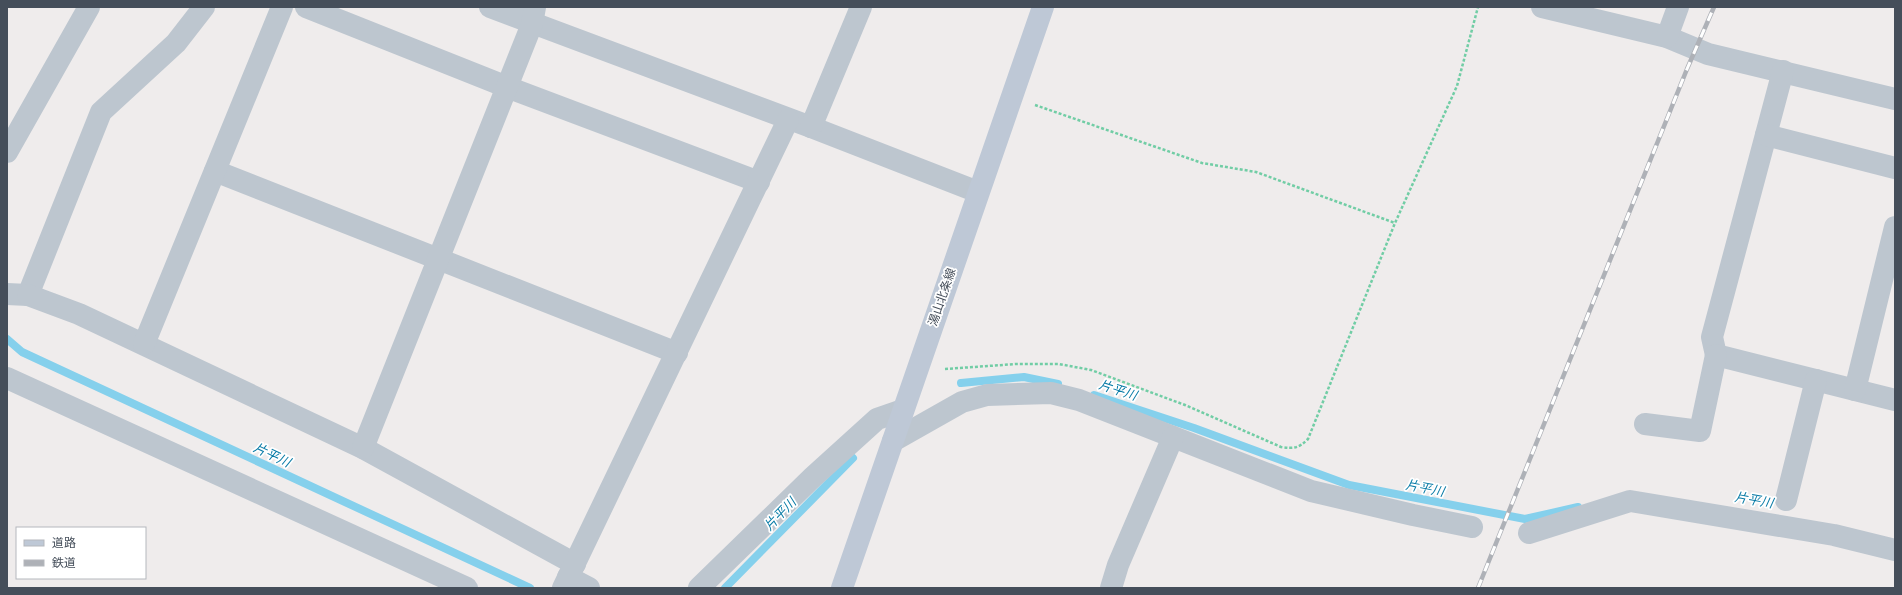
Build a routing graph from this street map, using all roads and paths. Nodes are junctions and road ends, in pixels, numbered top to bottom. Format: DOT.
graph roads {
  1 [pos="89,7"];
  2 [pos="204,7"];
  3 [pos="282,7"];
  4 [pos="306,7"];
  5 [pos="490,7"];
  6 [pos="861,7"];
  7 [pos="1043,7"];
  8 [pos="1478,7"];
  9 [pos="1542,7"];
  10 [pos="1678,7"];
  11 [pos="533,15"];
  12 [pos="1667,37"];
  13 [pos="1783,72"];
  14 [pos="507,87"];
  15 [pos="1011,97"];
  16 [pos="1895,99"];
  17 [pos="788,120"];
  18 [pos="811,127"];
  19 [pos="1766,135"];
  20 [pos="7,152"];
  21 [pos="1895,168"];
  22 [pos="215,171"];
  23 [pos="759,182"];
  24 [pos="978,192"];
  25 [pos="1395,223"];
  26 [pos="1895,227"];
  27 [pos="438,259"];
  28 [pos="18,295"];
  29 [pos="144,344"];
  30 [pos="677,352"];
  31 [pos="1716,355"];
  32 [pos="917,371"];
  33 [pos="7,378"];
  34 [pos="1816,380"];
  35 [pos="1855,390"];
  36 [pos="1895,400"];
  37 [pos="903,410"];
  38 [pos="1645,424"];
  39 [pos="1174,437"];
  40 [pos="893,441"];
  41 [pos="363,448"];
  42 [pos="1786,500"];
  43 [pos="1472,527"];
  44 [pos="1529,533"];
  45 [pos="1895,550"];
  46 [pos="568,578"];
  47 [pos="467,588"];
  48 [pos="589,588"];
  49 [pos="699,588"];
  50 [pos="842,588"];
  51 [pos="1111,588"];
  1 -- 20 [label="street"];
  2 -- 28 [label="street"];
  3 -- 22 [label="street"];
  4 -- 14 [label="street"];
  5 -- 11 [label="street"];
  6 -- 18 [label="street"];
  7 -- 15 [label="main road, 湯山北条線"];
  8 -- 25 [label="path"];
  9 -- 12 [label="street"];
  10 -- 12 [label="street"];
  11 -- 14 [label="street"];
  11 -- 17 [label="street"];
  12 -- 13 [label="street"];
  13 -- 16 [label="street"];
  13 -- 19 [label="street"];
  14 -- 23 [label="street"];
  14 -- 27 [label="street"];
  15 -- 24 [label="main road, 湯山北条線"];
  15 -- 25 [label="path"];
  17 -- 18 [label="street"];
  17 -- 23 [label="street"];
  18 -- 24 [label="street"];
  19 -- 21 [label="street"];
  19 -- 31 [label="street"];
  22 -- 27 [label="street"];
  22 -- 29 [label="street"];
  23 -- 30 [label="street"];
  24 -- 32 [label="main road, 湯山北条線"];
  25 -- 32 [label="path"];
  26 -- 35 [label="street"];
  27 -- 30 [label="street"];
  27 -- 41 [label="street"];
  28 -- 29 [label="street"];
  29 -- 41 [label="street"];
  30 -- 46 [label="street"];
  31 -- 34 [label="street"];
  31 -- 38 [label="street"];
  32 -- 37 [label="main road, 湯山北条線"];
  33 -- 47 [label="street"];
  34 -- 35 [label="street"];
  34 -- 42 [label="street"];
  35 -- 36 [label="street"];
  37 -- 40 [label="main road, 湯山北条線"];
  37 -- 49 [label="street"];
  39 -- 40 [label="street"];
  39 -- 43 [label="street"];
  39 -- 51 [label="street"];
  40 -- 50 [label="main road, 湯山北条線"];
  41 -- 46 [label="street"];
  44 -- 45 [label="street"];
  46 -- 48 [label="street"];
}
